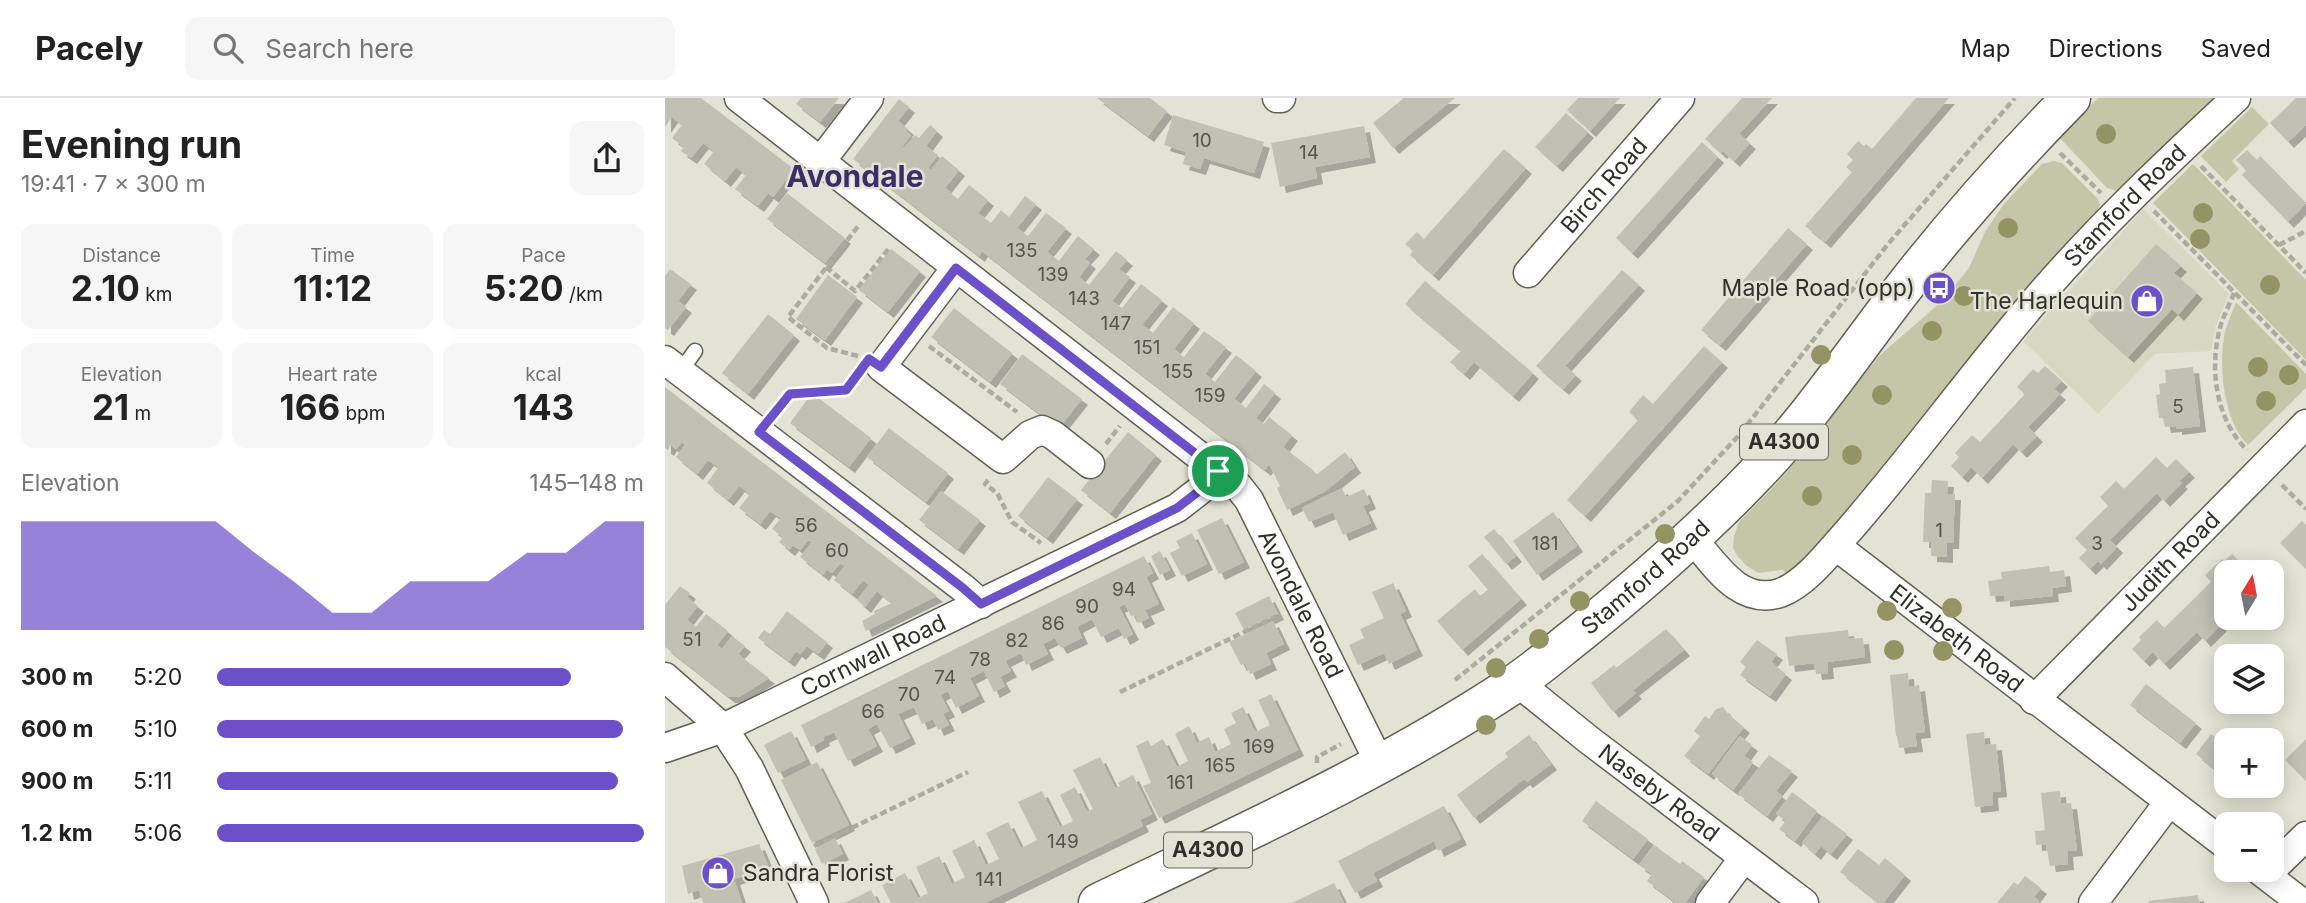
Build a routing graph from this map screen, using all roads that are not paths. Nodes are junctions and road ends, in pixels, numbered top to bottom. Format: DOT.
graph roads {
  1 [pos="739,98"];
  2 [pos="869,98"];
  3 [pos="1681,98"];
  4 [pos="2071,98"];
  5 [pos="2236,98"];
  6 [pos="821,161"];
  7 [pos="956,268"];
  8 [pos="1528,273"];
  9 [pos="680,361"];
  10 [pos="2306,424"];
  11 [pos="1090,464"];
  12 [pos="1218,471"];
  13 [pos="1692,538"];
  14 [pos="1836,545"];
  15 [pos="981,604"];
  16 [pos="665,677"];
  17 [pos="1517,682"];
  18 [pos="2034,700"];
  19 [pos="723,729"];
  20 [pos="665,748"];
  21 [pos="1380,764"];
  22 [pos="2169,802"];
  23 [pos="2214,836"];
  24 [pos="2306,836"];
  25 [pos="2284,855"];
  26 [pos="1744,858"];
  27 [pos="2275,882"];
  28 [pos="814,903"];
  29 [pos="1098,903"];
  30 [pos="1710,903"];
  31 [pos="1804,903"];
  32 [pos="2092,903"];
  33 [pos="2302,903"];
  1 -- 6 [label="street, Avondale Road"];
  2 -- 6 [label="street"];
  3 -- 8 [label="street, Birch Road"];
  4 -- 13 [label="main road, Stamford Road / A4300"];
  5 -- 14 [label="street, Stamford Road"];
  6 -- 7 [label="street, Avondale Road"];
  7 -- 11 [label="street"];
  7 -- 12 [label="street, Avondale Road"];
  9 -- 15 [label="street"];
  10 -- 18 [label="street, Judith Road"];
  12 -- 15 [label="street, Cornwall Road"];
  12 -- 21 [label="street, Avondale Road"];
  13 -- 14 [label="street"];
  13 -- 17 [label="main road, Stamford Road / A4300"];
  14 -- 18 [label="street, Elizabeth Road"];
  15 -- 19 [label="street, Cornwall Road"];
  16 -- 19 [label="street"];
  17 -- 21 [label="main road, Stamford Road / A4300"];
  17 -- 26 [label="street, Naseby Road"];
  18 -- 22 [label="street, Elizabeth Road"];
  19 -- 20 [label="street, Cornwall Road"];
  19 -- 28 [label="street"];
  21 -- 29 [label="main road, Stamford Road / A4300"];
  22 -- 23 [label="street, Elizabeth Road"];
  22 -- 32 [label="street"];
  24 -- 25 [label="street"];
  26 -- 30 [label="street"];
  26 -- 31 [label="street, Naseby Road"];
  27 -- 33 [label="street"];
}
